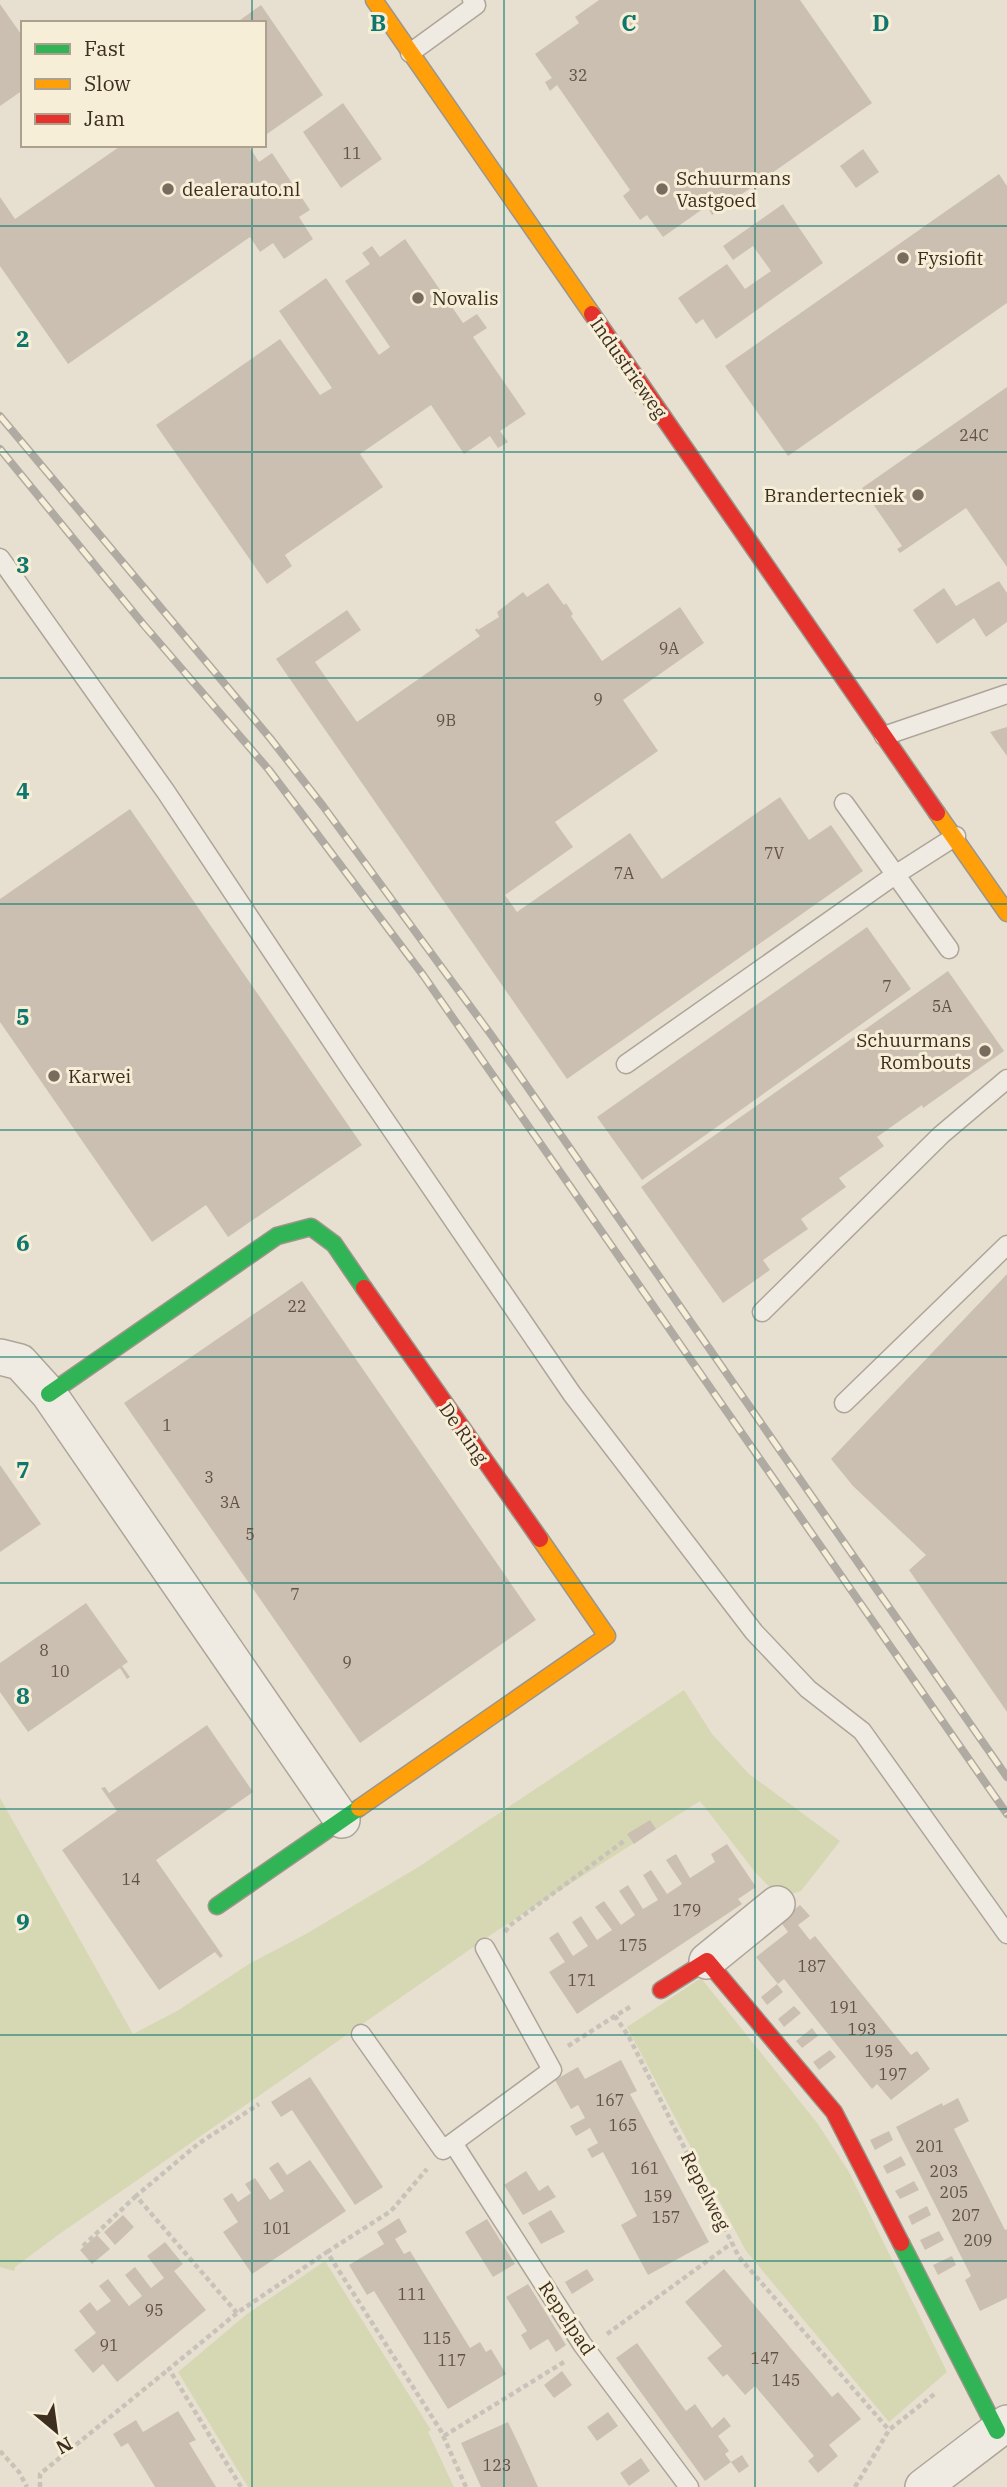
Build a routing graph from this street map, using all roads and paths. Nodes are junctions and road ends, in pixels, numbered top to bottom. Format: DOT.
graph roads {
  1 [pos="374,0"];
  2 [pos="472,0"];
  3 [pos="410,53"];
  4 [pos="0,558"];
  5 [pos="1007,694"];
  6 [pos="884,736"];
  7 [pos="844,803"];
  8 [pos="956,836"];
  9 [pos="895,875"];
  10 [pos="1007,913"];
  11 [pos="949,949"];
  12 [pos="626,1064"];
  13 [pos="1007,1079"];
  14 [pos="1007,1245"];
  15 [pos="762,1312"];
  16 [pos="0,1357"];
  17 [pos="49,1394"];
  18 [pos="844,1403"];
  19 [pos="342,1820"];
  20 [pos="624,1841"];
  21 [pos="777,1904"];
  22 [pos="217,1906"];
  23 [pos="1007,1934"];
  24 [pos="486,1952"];
  25 [pos="707,1961"];
  26 [pos="661,1990"];
  27 [pos="615,2015"];
  28 [pos="361,2034"];
  29 [pos="547,2060"];
  30 [pos="259,2104"];
  31 [pos="448,2146"];
  32 [pos="136,2196"];
  33 [pos="732,2243"];
  34 [pos="83,2246"];
  35 [pos="327,2252"];
  36 [pos="237,2313"];
  37 [pos="586,2349"];
  38 [pos="169,2369"];
  39 [pos="965,2370"];
  40 [pos="1002,2427"];
  41 [pos="889,2430"];
  42 [pos="444,2436"];
  43 [pos="0,2451"];
  44 [pos="27,2487"];
  45 [pos="40,2487"];
  46 [pos="241,2487"];
  47 [pos="466,2487"];
  48 [pos="689,2487"];
  49 [pos="855,2487"];
  50 [pos="923,2487"];
  1 -- 3 [label="street, Industrieweg"];
  2 -- 3 [label="lane"];
  3 -- 6 [label="street, Industrieweg"];
  4 -- 23 [label="lane"];
  5 -- 6 [label="lane"];
  6 -- 8 [label="street, Industrieweg"];
  7 -- 9 [label="lane"];
  8 -- 9 [label="lane"];
  8 -- 10 [label="street, Industrieweg"];
  9 -- 11 [label="lane"];
  9 -- 12 [label="lane"];
  13 -- 15 [label="lane"];
  14 -- 18 [label="lane"];
  16 -- 17 [label="street"];
  17 -- 19 [label="street"];
  17 -- 19 [label="street, De Ring"];
  19 -- 22 [label="street, De Ring"];
  20 -- 24 [label="path"];
  21 -- 25 [label="street"];
  24 -- 29 [label="lane"];
  25 -- 26 [label="street"];
  25 -- 39 [label="street"];
  26 -- 27 [label="path"];
  27 -- 29 [label="path"];
  27 -- 33 [label="path, Repelweg"];
  28 -- 31 [label="lane, Repelpad"];
  29 -- 31 [label="lane"];
  30 -- 32 [label="path"];
  31 -- 35 [label="path"];
  31 -- 37 [label="lane, Repelpad"];
  32 -- 34 [label="path"];
  32 -- 36 [label="path"];
  33 -- 37 [label="path"];
  33 -- 41 [label="path, Repelweg"];
  35 -- 36 [label="path"];
  35 -- 42 [label="path"];
  36 -- 38 [label="path"];
  37 -- 42 [label="path"];
  37 -- 48 [label="lane, Repelpad"];
  38 -- 45 [label="path"];
  38 -- 46 [label="path"];
  39 -- 40 [label="street"];
  39 -- 41 [label="path"];
  40 -- 50 [label="street"];
  41 -- 49 [label="path"];
  42 -- 47 [label="path"];
  43 -- 44 [label="path"];
}
